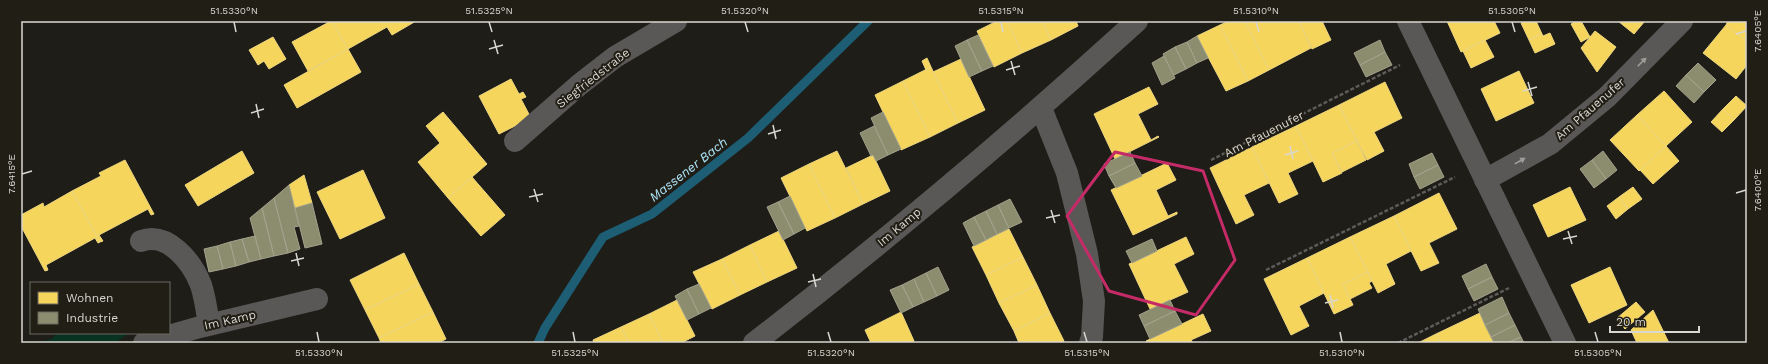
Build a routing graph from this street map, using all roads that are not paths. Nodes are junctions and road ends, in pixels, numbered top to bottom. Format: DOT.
graph roads {
  1 [pos="676,21"];
  2 [pos="1137,21"];
  3 [pos="1408,21"];
  4 [pos="1682,21"];
  5 [pos="1041,108"];
  6 [pos="515,141"];
  7 [pos="1482,172"];
  8 [pos="141,242"];
  9 [pos="317,299"];
  10 [pos="209,325"];
  11 [pos="144,343"];
  12 [pos="754,343"];
  13 [pos="1090,343"];
  14 [pos="1565,343"];
  1 -- 6 [label="street, Siegfriedstraße"];
  2 -- 5 [label="street, Im Kamp"];
  3 -- 7 [label="street"];
  7 -- 4 [label="street, Am Pfauenufer, one-way"];
  5 -- 12 [label="street, Im Kamp"];
  5 -- 13 [label="street"];
  7 -- 14 [label="street"];
  8 -- 10 [label="street"];
  9 -- 10 [label="street, Im Kamp"];
  10 -- 11 [label="street, Im Kamp"];
}
